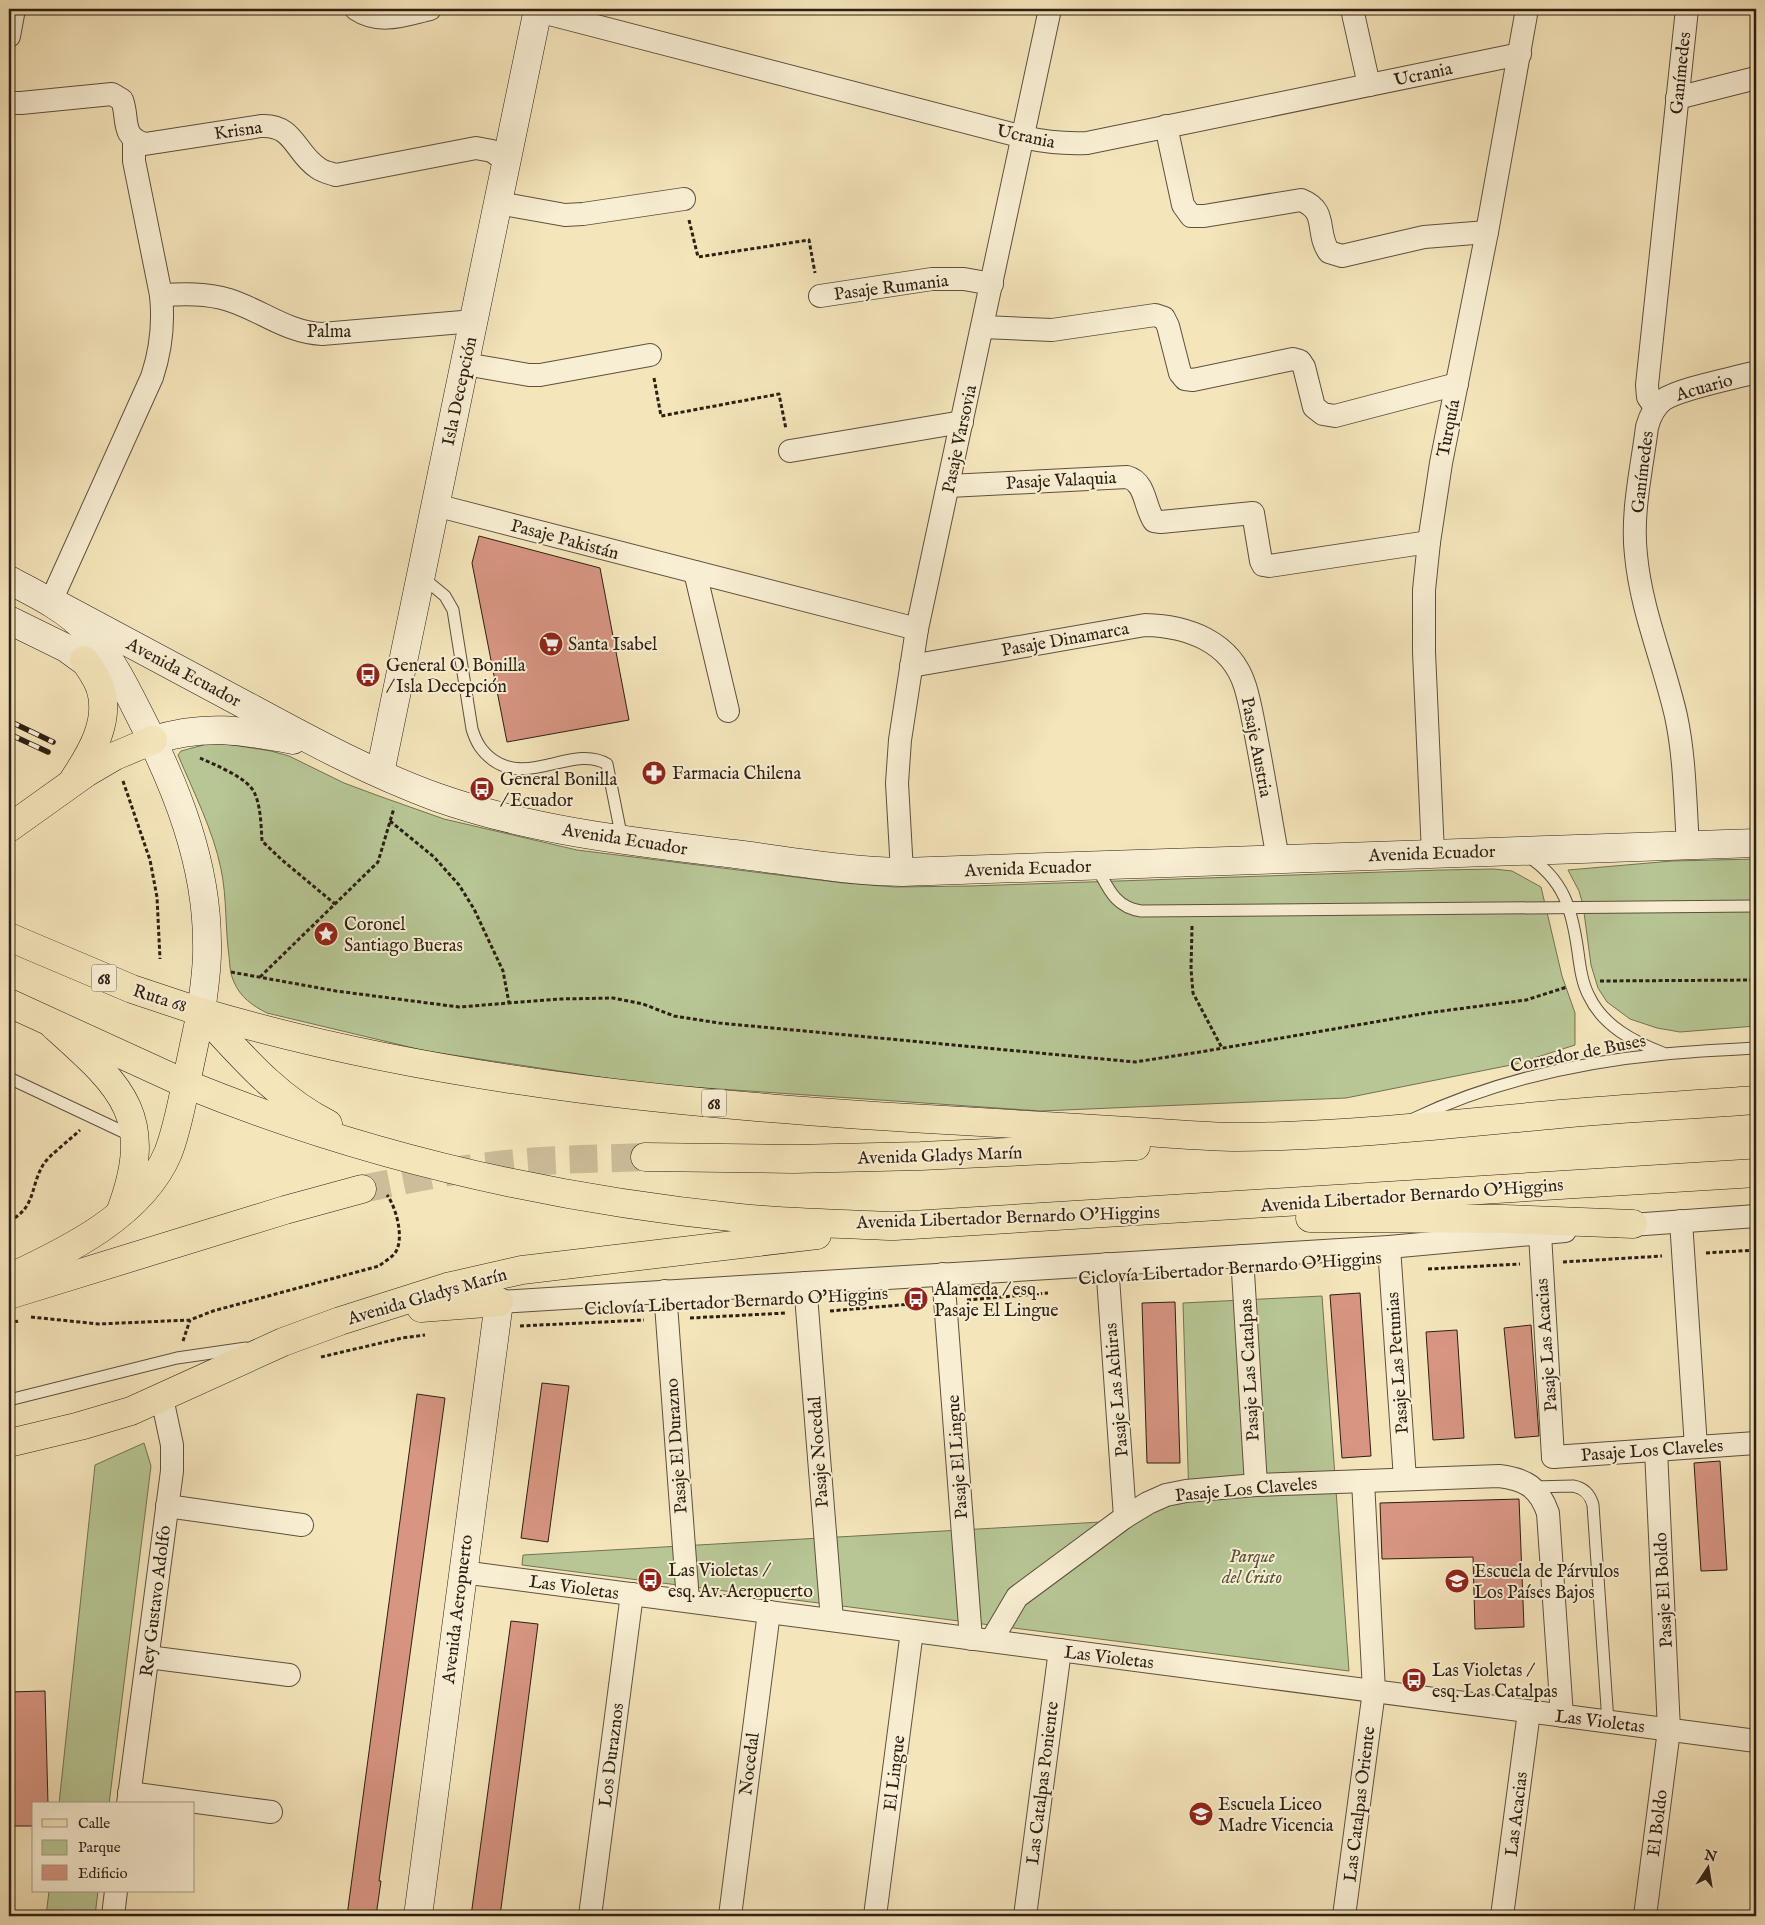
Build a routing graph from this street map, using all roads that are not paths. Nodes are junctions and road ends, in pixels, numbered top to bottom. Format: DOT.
graph roads {
  1 [pos="14,9"];
  2 [pos="356,9"];
  3 [pos="430,9"];
  4 [pos="1050,9"];
  5 [pos="1352,9"];
  6 [pos="1528,9"];
  7 [pos="1686,9"];
  8 [pos="538,10"];
  9 [pos="9,36"];
  10 [pos="1520,54"];
  11 [pos="1756,78"];
  12 [pos="1368,85"];
  13 [pos="1677,98"];
  14 [pos="9,103"];
  15 [pos="1166,126"];
  16 [pos="1023,137"];
  17 [pos="134,140"];
  18 [pos="506,162"];
  19 [pos="684,199"];
  20 [pos="498,203"];
  21 [pos="1487,232"];
  22 [pos="992,284"];
  23 [pos="161,295"];
  24 [pos="820,296"];
  25 [pos="474,321"];
  26 [pos="983,327"];
  27 [pos="650,355"];
  28 [pos="465,364"];
  29 [pos="1756,372"];
  30 [pos="1457,384"];
  31 [pos="1655,407"];
  32 [pos="962,422"];
  33 [pos="790,451"];
  34 [pos="948,486"];
  35 [pos="435,505"];
  36 [pos="1429,542"];
  37 [pos="695,572"];
  38 [pos="420,576"];
  39 [pos="9,580"];
  40 [pos="51,601"];
  41 [pos="9,620"];
  42 [pos="917,629"];
  43 [pos="1216,644"];
  44 [pos="84,660"];
  45 [pos="911,666"];
  46 [pos="137,709"];
  47 [pos="728,711"];
  48 [pos="153,740"];
  49 [pos="317,744"];
  50 [pos="390,778"];
  51 [pos="72,783"];
  52 [pos="9,828"];
  53 [pos="622,839"];
  54 [pos="1756,842"];
  55 [pos="1688,845"];
  56 [pos="1517,850"];
  57 [pos="1433,854"];
  58 [pos="1278,859"];
  59 [pos="1096,866"];
  60 [pos="902,872"];
  61 [pos="1756,906"];
  62 [pos="1569,907"];
  63 [pos="9,937"];
  64 [pos="9,1003"];
  65 [pos="201,1012"];
  66 [pos="53,1025"];
  67 [pos="1756,1048"];
  68 [pos="1664,1054"];
  69 [pos="9,1078"];
  70 [pos="186,1084"];
  71 [pos="1756,1100"];
  72 [pos="1385,1132"];
  73 [pos="1234,1137"];
  74 [pos="136,1138"];
  75 [pos="379,1150"];
  76 [pos="645,1157"];
  77 [pos="1756,1173"];
  78 [pos="362,1189"];
  79 [pos="1199,1208"];
  80 [pos="120,1213"];
  81 [pos="1756,1216"];
  82 [pos="1681,1221"];
  83 [pos="1633,1224"];
  84 [pos="895,1226"];
  85 [pos="1540,1234"];
  86 [pos="1388,1247"];
  87 [pos="1242,1256"];
  88 [pos="1106,1264"];
  89 [pos="943,1274"];
  90 [pos="9,1278"];
  91 [pos="805,1283"];
  92 [pos="665,1291"];
  93 [pos="9,1295"];
  94 [pos="497,1315"];
  95 [pos="340,1321"];
  96 [pos="283,1342"];
  97 [pos="162,1398"];
  98 [pos="9,1400"];
  99 [pos="9,1443"];
  100 [pos="1756,1443"];
  101 [pos="1696,1447"];
  102 [pos="1656,1450"];
  103 [pos="1553,1457"];
  104 [pos="1405,1479"];
  105 [pos="1363,1481"];
  106 [pos="1256,1485"];
  107 [pos="1533,1487"];
  108 [pos="167,1506"];
  109 [pos="1125,1517"];
  110 [pos="302,1525"];
  111 [pos="462,1572"];
  112 [pos="632,1594"];
  113 [pos="688,1602"];
  114 [pos="769,1612"];
  115 [pos="832,1620"];
  116 [pos="912,1631"];
  117 [pos="981,1640"];
  118 [pos="1060,1650"];
  119 [pos="148,1656"];
  120 [pos="289,1675"];
  121 [pos="1374,1691"];
  122 [pos="1529,1712"];
  123 [pos="1562,1716"];
  124 [pos="1608,1722"];
  125 [pos="1669,1730"];
  126 [pos="1756,1742"];
  127 [pos="128,1799"];
  128 [pos="161,1802"];
  129 [pos="195,1805"];
  130 [pos="271,1812"];
  131 [pos="116,1892"];
  132 [pos="113,1916"];
  133 [pos="418,1916"];
  134 [pos="590,1916"];
  135 [pos="730,1916"];
  136 [pos="875,1916"];
  137 [pos="1025,1916"];
  138 [pos="1344,1916"];
  139 [pos="1502,1916"];
  140 [pos="1645,1916"];
  1 -- 9 [label="street"];
  2 -- 3 [label="street"];
  4 -- 16 [label="street, Pasaje Varsovia"];
  5 -- 12 [label="street"];
  6 -- 10 [label="street, Turquía"];
  7 -- 13 [label="street, Ganímedes"];
  8 -- 16 [label="street, Ucrania"];
  8 -- 18 [label="main road, Isla Decepción"];
  10 -- 12 [label="street, Ucrania"];
  10 -- 21 [label="street, Turquía"];
  11 -- 13 [label="street"];
  12 -- 15 [label="street, Ucrania"];
  13 -- 31 [label="street, Ganímedes"];
  14 -- 17 [label="street"];
  15 -- 16 [label="street, Ucrania"];
  15 -- 21 [label="street"];
  16 -- 22 [label="street, Pasaje Varsovia"];
  17 -- 18 [label="street, Krisna"];
  17 -- 23 [label="street"];
  18 -- 20 [label="main road, Isla Decepción"];
  19 -- 20 [label="street"];
  20 -- 25 [label="main road, Isla Decepción"];
  21 -- 30 [label="street, Turquía"];
  22 -- 24 [label="street, Pasaje Rumania"];
  22 -- 26 [label="street, Pasaje Varsovia"];
  23 -- 25 [label="street, Palma"];
  23 -- 40 [label="street"];
  25 -- 28 [label="main road, Isla Decepción"];
  26 -- 30 [label="street"];
  26 -- 32 [label="street, Pasaje Varsovia"];
  27 -- 28 [label="street"];
  28 -- 35 [label="main road, Isla Decepción"];
  29 -- 31 [label="street, Acuario"];
  30 -- 36 [label="street, Turquía"];
  31 -- 55 [label="street, Ganímedes"];
  32 -- 33 [label="street"];
  32 -- 34 [label="street, Pasaje Varsovia"];
  34 -- 36 [label="street, Pasaje Valaquia"];
  34 -- 42 [label="street, Pasaje Varsovia"];
  35 -- 37 [label="street, Pasaje Pakistán"];
  35 -- 38 [label="main road, Isla Decepción"];
  36 -- 57 [label="street, Turquía"];
  37 -- 42 [label="street, Pasaje Pakistán"];
  37 -- 47 [label="street"];
  38 -- 50 [label="main road, Isla Decepción"];
  38 -- 53 [label="lane"];
  39 -- 40 [label="main road"];
  40 -- 46 [label="main road"];
  40 -- 49 [label="main road, Avenida Ecuador"];
  41 -- 44 [label="main road"];
  42 -- 45 [label="street, Pasaje Varsovia"];
  43 -- 45 [label="street, Pasaje Dinamarca"];
  43 -- 58 [label="street, Pasaje Austria"];
  44 -- 46 [label="main road"];
  44 -- 51 [label="main road"];
  45 -- 60 [label="street, Pasaje Varsovia"];
  46 -- 48 [label="main road"];
  48 -- 49 [label="main road, Avenida Ecuador"];
  48 -- 51 [label="main road"];
  48 -- 65 [label="main road"];
  49 -- 50 [label="main road, Avenida Ecuador"];
  50 -- 53 [label="main road, Avenida Ecuador"];
  51 -- 52 [label="main road"];
  53 -- 60 [label="main road, Avenida Ecuador"];
  54 -- 55 [label="main road, Avenida Ecuador"];
  55 -- 56 [label="main road, Avenida Ecuador"];
  56 -- 57 [label="main road, Avenida Ecuador"];
  56 -- 62 [label="lane"];
  57 -- 58 [label="main road, Avenida Ecuador"];
  58 -- 59 [label="main road, Avenida Ecuador"];
  59 -- 60 [label="main road, Avenida Ecuador"];
  59 -- 62 [label="lane"];
  61 -- 62 [label="lane"];
  62 -- 68 [label="lane"];
  63 -- 65 [label="main road, Ruta 68 / 68"];
  64 -- 66 [label="main road"];
  65 -- 70 [label="main road"];
  65 -- 73 [label="main road, 68"];
  65 -- 75 [label="main road"];
  66 -- 70 [label="main road"];
  66 -- 74 [label="main road"];
  67 -- 68 [label="lane, Corredor de Buses"];
  68 -- 72 [label="lane, Corredor de Buses"];
  69 -- 74 [label="lane"];
  70 -- 75 [label="main road, Avenida Libertador Bernardo O'Higgins"];
  70 -- 80 [label="main road"];
  71 -- 72 [label="main road"];
  72 -- 73 [label="main road"];
  73 -- 76 [label="main road, Avenida Gladys Marín"];
  74 -- 80 [label="main road"];
  75 -- 84 [label="main road, Avenida Libertador Bernardo O'Higgins"];
  77 -- 79 [label="main road, Avenida Libertador Bernardo O'Higgins"];
  78 -- 93 [label="main road"];
  79 -- 83 [label="main road"];
  79 -- 84 [label="main road, Avenida Libertador Bernardo O'Higgins"];
  80 -- 90 [label="main road"];
  81 -- 82 [label="street"];
  82 -- 83 [label="street"];
  82 -- 101 [label="street"];
  83 -- 85 [label="street"];
  84 -- 95 [label="main road, Avenida Gladys Marín"];
  85 -- 86 [label="street"];
  85 -- 103 [label="street, Pasaje Las Acacias"];
  86 -- 87 [label="street"];
  86 -- 104 [label="street, Pasaje Las Petunias"];
  87 -- 88 [label="street"];
  87 -- 106 [label="street, Pasaje Las Catalpas"];
  88 -- 89 [label="street"];
  88 -- 109 [label="street, Pasaje Las Achiras"];
  89 -- 91 [label="street"];
  89 -- 117 [label="street, Pasaje El Lingue"];
  91 -- 92 [label="street"];
  91 -- 115 [label="street, Pasaje Nocedal"];
  92 -- 94 [label="street"];
  92 -- 113 [label="street, Pasaje El Durazno"];
  94 -- 95 [label="main road"];
  94 -- 111 [label="main road, Avenida Aeropuerto"];
  95 -- 96 [label="main road, Avenida Gladys Marín"];
  96 -- 97 [label="main road, Avenida Gladys Marín"];
  96 -- 98 [label="lane"];
  97 -- 99 [label="main road, Avenida Gladys Marín"];
  97 -- 108 [label="street, Rey Gustavo Adolfo"];
  100 -- 101 [label="street, Pasaje Los Claveles"];
  101 -- 102 [label="street, Pasaje Los Claveles"];
  102 -- 103 [label="street, Pasaje Los Claveles"];
  102 -- 125 [label="street, Pasaje El Boldo"];
  103 -- 107 [label="street"];
  104 -- 105 [label="street, Pasaje Los Claveles"];
  104 -- 107 [label="street, Pasaje Los Claveles"];
  105 -- 106 [label="street, Pasaje Los Claveles"];
  105 -- 121 [label="street"];
  106 -- 109 [label="street, Pasaje Los Claveles"];
  107 -- 123 [label="street"];
  107 -- 124 [label="lane"];
  108 -- 110 [label="street"];
  108 -- 119 [label="street, Rey Gustavo Adolfo"];
  109 -- 117 [label="street, Pasaje Los Claveles"];
  111 -- 112 [label="street, Las Violetas"];
  111 -- 133 [label="main road, Avenida Aeropuerto"];
  112 -- 113 [label="street, Las Violetas"];
  112 -- 134 [label="street, Los Duraznos"];
  113 -- 114 [label="street, Las Violetas"];
  114 -- 115 [label="street, Las Violetas"];
  114 -- 135 [label="street, Nocedal"];
  115 -- 116 [label="street, Las Violetas"];
  116 -- 117 [label="street, Las Violetas"];
  116 -- 136 [label="street, El Lingue"];
  117 -- 118 [label="street, Las Violetas"];
  118 -- 121 [label="street, Las Violetas"];
  118 -- 137 [label="street, Las Catalpas Poniente"];
  119 -- 120 [label="street"];
  119 -- 127 [label="street, Rey Gustavo Adolfo"];
  121 -- 122 [label="street, Las Violetas"];
  121 -- 138 [label="street, Las Catalpas Oriente"];
  122 -- 123 [label="street, Las Violetas"];
  122 -- 139 [label="street, Las Acacias"];
  123 -- 124 [label="street, Las Violetas"];
  124 -- 125 [label="street, Las Violetas"];
  125 -- 126 [label="street, Las Violetas"];
  125 -- 140 [label="street, El Boldo"];
  127 -- 128 [label="street"];
  129 -- 130 [label="street"];
  131 -- 132 [label="street"];
}
